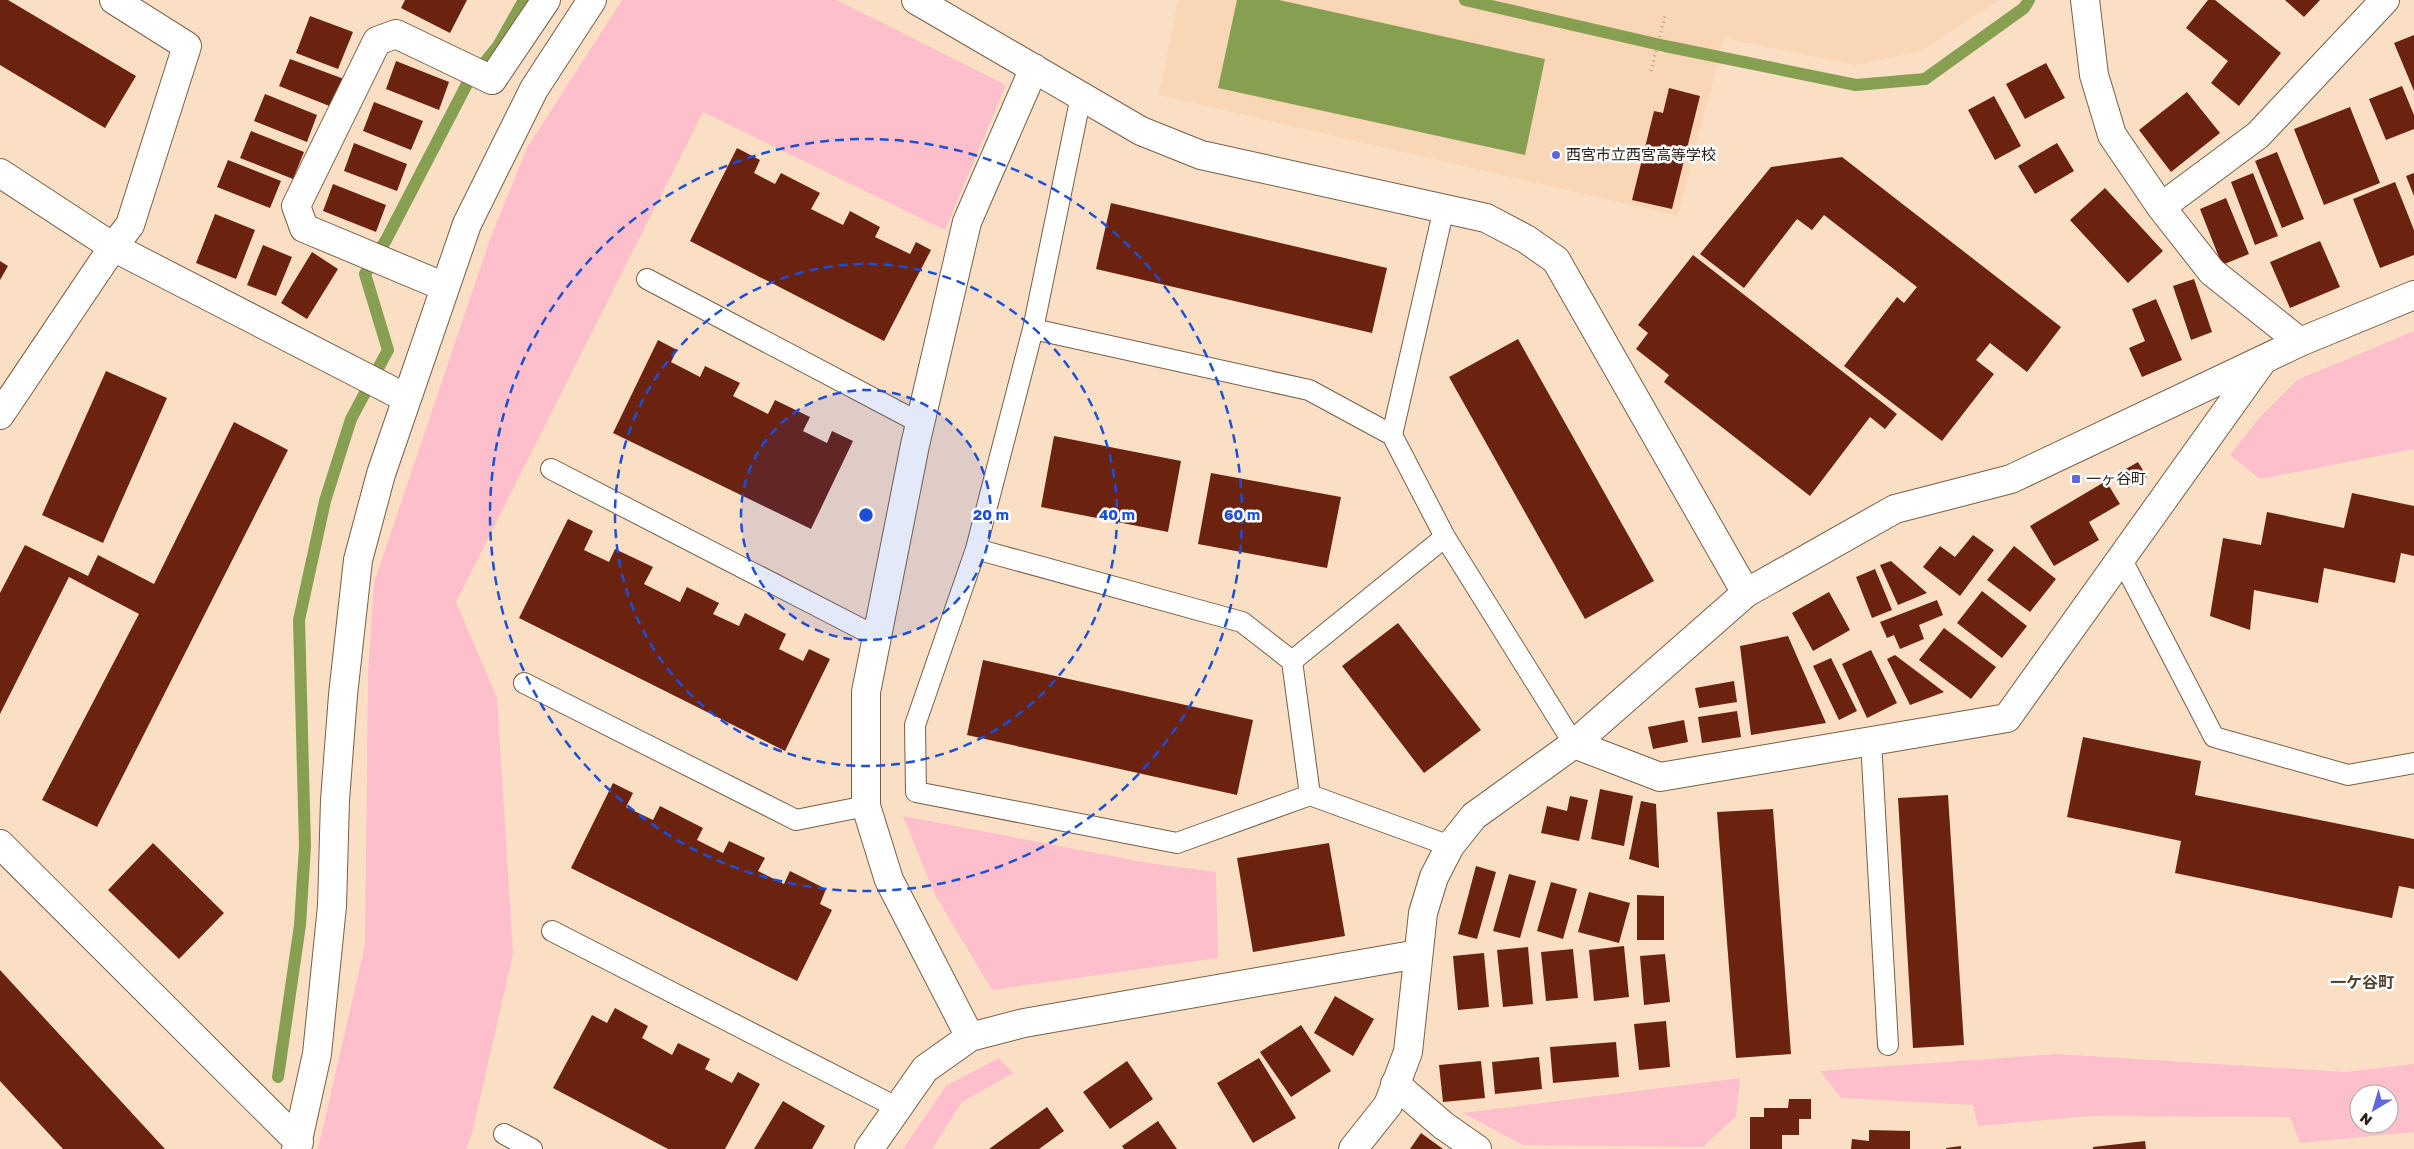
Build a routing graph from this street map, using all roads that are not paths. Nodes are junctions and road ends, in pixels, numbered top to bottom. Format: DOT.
graph roads {
  1 [pos="114,0"];
  2 [pos="546,0"];
  3 [pos="592,0"];
  4 [pos="916,0"];
  5 [pos="2085,0"];
  6 [pos="2385,0"];
  7 [pos="1034,68"];
  8 [pos="1081,96"];
  9 [pos="0,173"];
  10 [pos="2161,207"];
  11 [pos="1444,208"];
  12 [pos="113,247"];
  13 [pos="647,280"];
  14 [pos="445,288"];
  15 [pos="2414,295"];
  16 [pos="1033,329"];
  17 [pos="2300,342"];
  18 [pos="2263,360"];
  19 [pos="406,398"];
  20 [pos="0,415"];
  21 [pos="920,423"];
  22 [pos="1392,435"];
  23 [pos="551,469"];
  24 [pos="1445,537"];
  25 [pos="976,549"];
  26 [pos="2121,558"];
  27 [pos="1746,593"];
  28 [pos="877,637"];
  29 [pos="1292,661"];
  30 [pos="524,683"];
  31 [pos="1871,741"];
  32 [pos="1574,744"];
  33 [pos="2414,764"];
  34 [pos="1310,795"];
  35 [pos="866,806"];
  36 [pos="0,844"];
  37 [pos="1450,846"];
  38 [pos="552,931"];
  39 [pos="1418,954"];
  40 [pos="970,1037"];
  41 [pos="1888,1045"];
  42 [pos="1395,1084"];
  43 [pos="898,1108"];
  44 [pos="504,1134"];
  45 [pos="298,1146"];
  46 [pos="532,1149"];
  47 [pos="870,1149"];
  48 [pos="1353,1149"];
  49 [pos="1477,1149"];
  1 -- 12 [label="street"];
  2 -- 14 [label="street"];
  3 -- 14 [label="street"];
  4 -- 7 [label="street"];
  5 -- 10 [label="street"];
  6 -- 10 [label="street"];
  7 -- 8 [label="street"];
  7 -- 21 [label="street"];
  8 -- 11 [label="street"];
  8 -- 16 [label="lane"];
  9 -- 12 [label="street"];
  10 -- 17 [label="street"];
  11 -- 22 [label="lane"];
  11 -- 27 [label="street"];
  12 -- 19 [label="street"];
  12 -- 20 [label="street"];
  13 -- 21 [label="lane"];
  14 -- 19 [label="street"];
  15 -- 17 [label="street"];
  16 -- 22 [label="lane"];
  16 -- 25 [label="lane"];
  17 -- 18 [label="street"];
  18 -- 26 [label="street"];
  18 -- 27 [label="street"];
  19 -- 45 [label="street"];
  21 -- 28 [label="street"];
  22 -- 24 [label="lane"];
  23 -- 28 [label="lane"];
  24 -- 29 [label="lane"];
  24 -- 32 [label="lane"];
  25 -- 29 [label="lane"];
  25 -- 34 [label="lane"];
  26 -- 31 [label="street"];
  26 -- 33 [label="lane"];
  27 -- 32 [label="street"];
  28 -- 35 [label="street"];
  29 -- 34 [label="lane"];
  30 -- 35 [label="lane"];
  31 -- 32 [label="street"];
  31 -- 41 [label="lane"];
  32 -- 37 [label="street"];
  34 -- 37 [label="lane"];
  35 -- 40 [label="street"];
  36 -- 45 [label="street"];
  37 -- 39 [label="street"];
  38 -- 43 [label="lane"];
  39 -- 40 [label="street"];
  39 -- 42 [label="street"];
  40 -- 43 [label="street"];
  42 -- 48 [label="street"];
  42 -- 49 [label="street"];
  43 -- 47 [label="street"];
  44 -- 46 [label="lane"];
}
